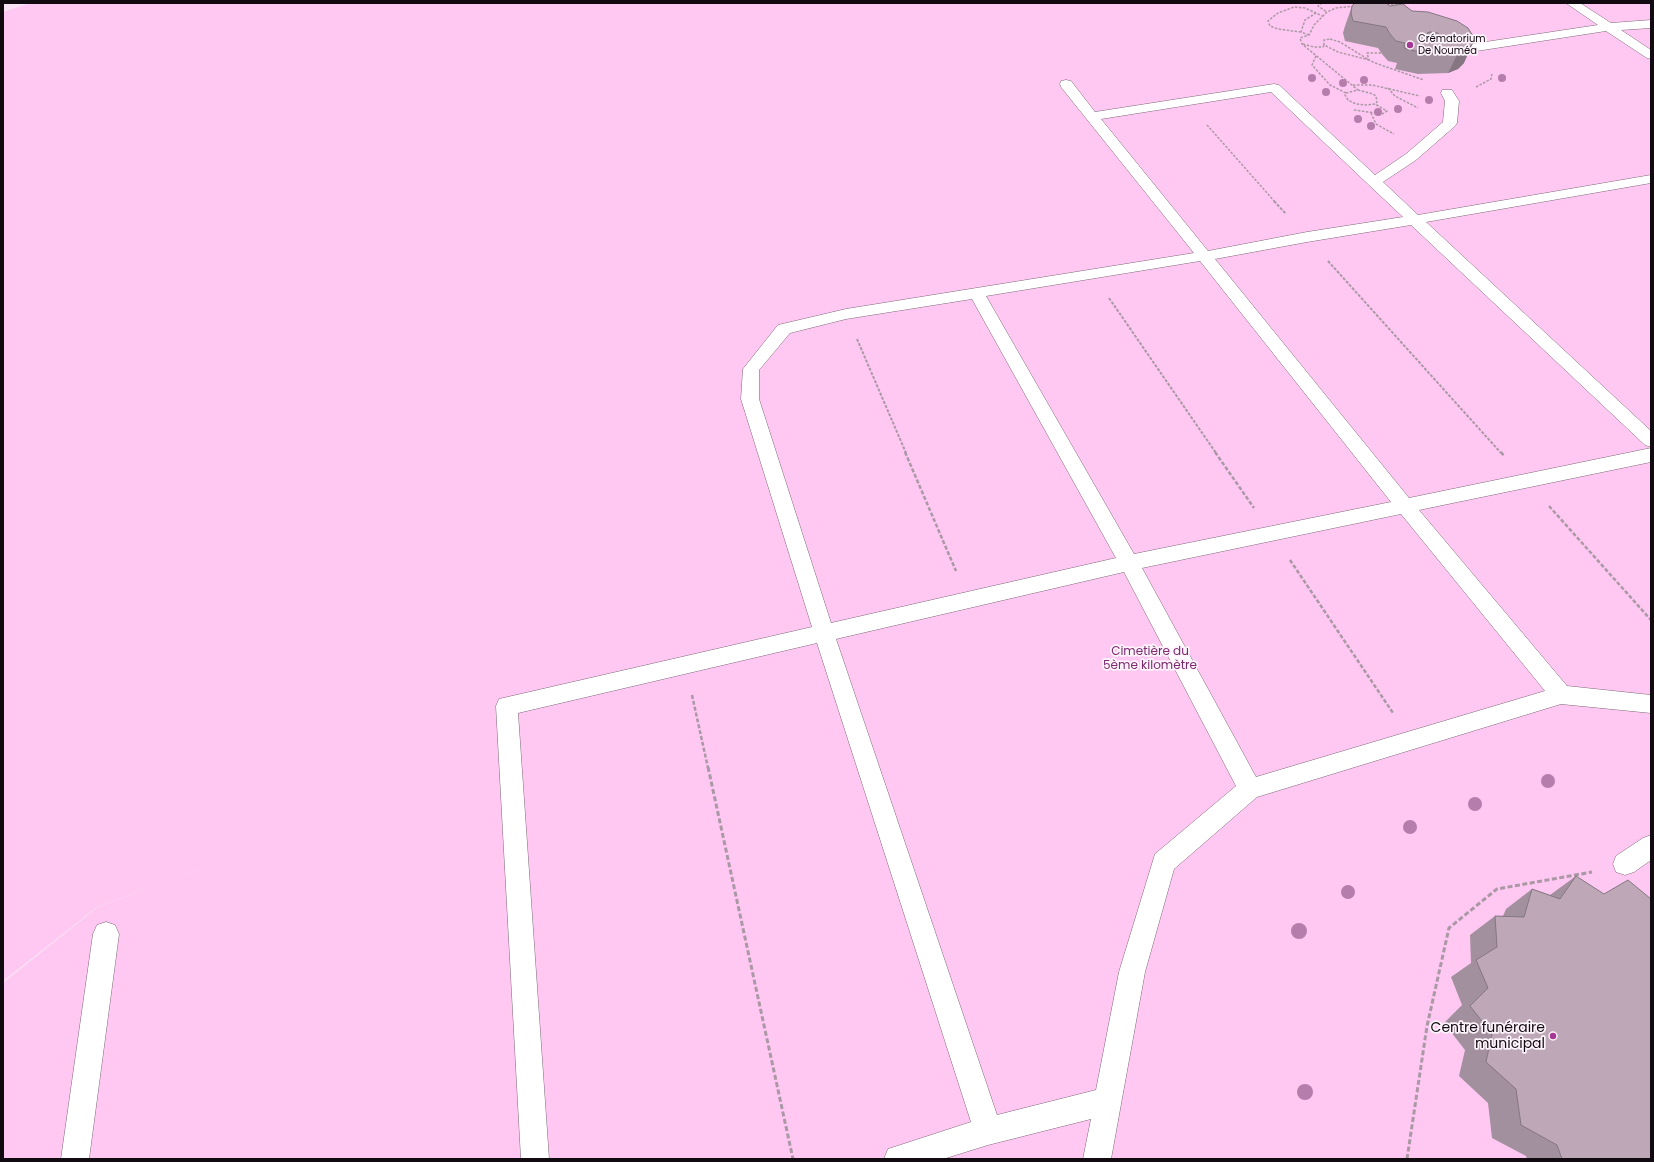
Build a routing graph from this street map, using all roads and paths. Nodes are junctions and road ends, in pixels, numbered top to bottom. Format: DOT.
graph roads {
  1 [pos="1322,3"];
  2 [pos="1410,3"];
  3 [pos="1572,3"];
  4 [pos="1386,5"];
  5 [pos="1356,6"];
  6 [pos="1327,12"];
  7 [pos="1316,13"];
  8 [pos="1322,16"];
  9 [pos="1651,24"];
  10 [pos="1609,27"];
  11 [pos="1435,31"];
  12 [pos="1301,32"];
  13 [pos="1309,35"];
  14 [pos="1302,44"];
  15 [pos="1324,45"];
  16 [pos="1381,52"];
  17 [pos="1651,55"];
  18 [pos="1316,56"];
  19 [pos="1369,60"];
  20 [pos="1492,74"];
  21 [pos="1066,84"];
  22 [pos="1352,85"];
  23 [pos="1387,88"];
  24 [pos="1358,90"];
  25 [pos="1346,93"];
  26 [pos="1422,96"];
  27 [pos="1454,96"];
  28 [pos="1187,102"];
  29 [pos="1375,104"];
  30 [pos="1418,108"];
  31 [pos="1354,110"];
  32 [pos="1093,116"];
  33 [pos="1651,179"];
  34 [pos="1374,182"];
  35 [pos="1415,220"];
  36 [pos="1307,237"];
  37 [pos="1205,256"];
  38 [pos="976,292"];
  39 [pos="846,314"];
  40 [pos="1651,441"];
  41 [pos="1651,456"];
  42 [pos="1526,480"];
  43 [pos="1405,506"];
  44 [pos="1129,563"];
  45 [pos="968,600"];
  46 [pos="1651,620"];
  47 [pos="824,633"];
  48 [pos="686,665"];
  49 [pos="1561,695"];
  50 [pos="1651,704"];
  51 [pos="1250,789"];
  52 [pos="1651,846"];
  53 [pos="1625,864"];
  54 [pos="106,934"];
  55 [pos="1107,1101"];
  56 [pos="988,1131"];
  57 [pos="76,1159"];
  58 [pos="535,1159"];
  59 [pos="793,1159"];
  60 [pos="898,1159"];
  61 [pos="1098,1159"];
  62 [pos="1407,1159"];
  1 -- 6 [label="path"];
  2 -- 4 [label="path"];
  3 -- 10 [label="lane"];
  5 -- 6 [label="path"];
  6 -- 8 [label="path"];
  7 -- 8 [label="path"];
  7 -- 12 [label="path"];
  7 -- 12 [label="path"];
  8 -- 13 [label="path"];
  9 -- 10 [label="lane"];
  10 -- 11 [label="lane"];
  10 -- 17 [label="lane"];
  12 -- 13 [label="path"];
  13 -- 14 [label="path"];
  14 -- 15 [label="path"];
  14 -- 18 [label="path"];
  15 -- 19 [label="path"];
  15 -- 19 [label="path"];
  16 -- 19 [label="path"];
  18 -- 22 [label="path"];
  18 -- 25 [label="path"];
  19 -- 27 [label="path"];
  20 -- 27 [label="path"];
  21 -- 32 [label="lane"];
  22 -- 23 [label="path"];
  22 -- 24 [label="path"];
  23 -- 26 [label="path"];
  23 -- 30 [label="path"];
  24 -- 25 [label="path"];
  24 -- 29 [label="path"];
  25 -- 29 [label="path"];
  27 -- 34 [label="lane"];
  28 -- 32 [label="lane"];
  28 -- 34 [label="lane"];
  28 -- 36 [label="path"];
  29 -- 31 [label="path"];
  32 -- 37 [label="lane"];
  33 -- 35 [label="lane"];
  34 -- 35 [label="lane"];
  35 -- 36 [label="lane"];
  35 -- 40 [label="lane"];
  36 -- 37 [label="lane"];
  36 -- 42 [label="path"];
  37 -- 38 [label="lane"];
  37 -- 43 [label="lane"];
  38 -- 39 [label="lane"];
  38 -- 44 [label="lane"];
  39 -- 45 [label="path"];
  39 -- 47 [label="lane"];
  41 -- 42 [label="lane"];
  42 -- 43 [label="lane"];
  42 -- 46 [label="path"];
  43 -- 44 [label="lane"];
  43 -- 49 [label="lane"];
  44 -- 45 [label="lane"];
  44 -- 51 [label="lane"];
  45 -- 47 [label="lane"];
  47 -- 48 [label="lane"];
  47 -- 56 [label="lane"];
  48 -- 58 [label="lane"];
  48 -- 59 [label="path"];
  49 -- 50 [label="lane"];
  49 -- 51 [label="lane"];
  51 -- 55 [label="lane"];
  52 -- 53 [label="lane"];
  53 -- 62 [label="path"];
  54 -- 57 [label="lane"];
  55 -- 56 [label="lane"];
  55 -- 61 [label="lane"];
  56 -- 60 [label="lane"];
}
